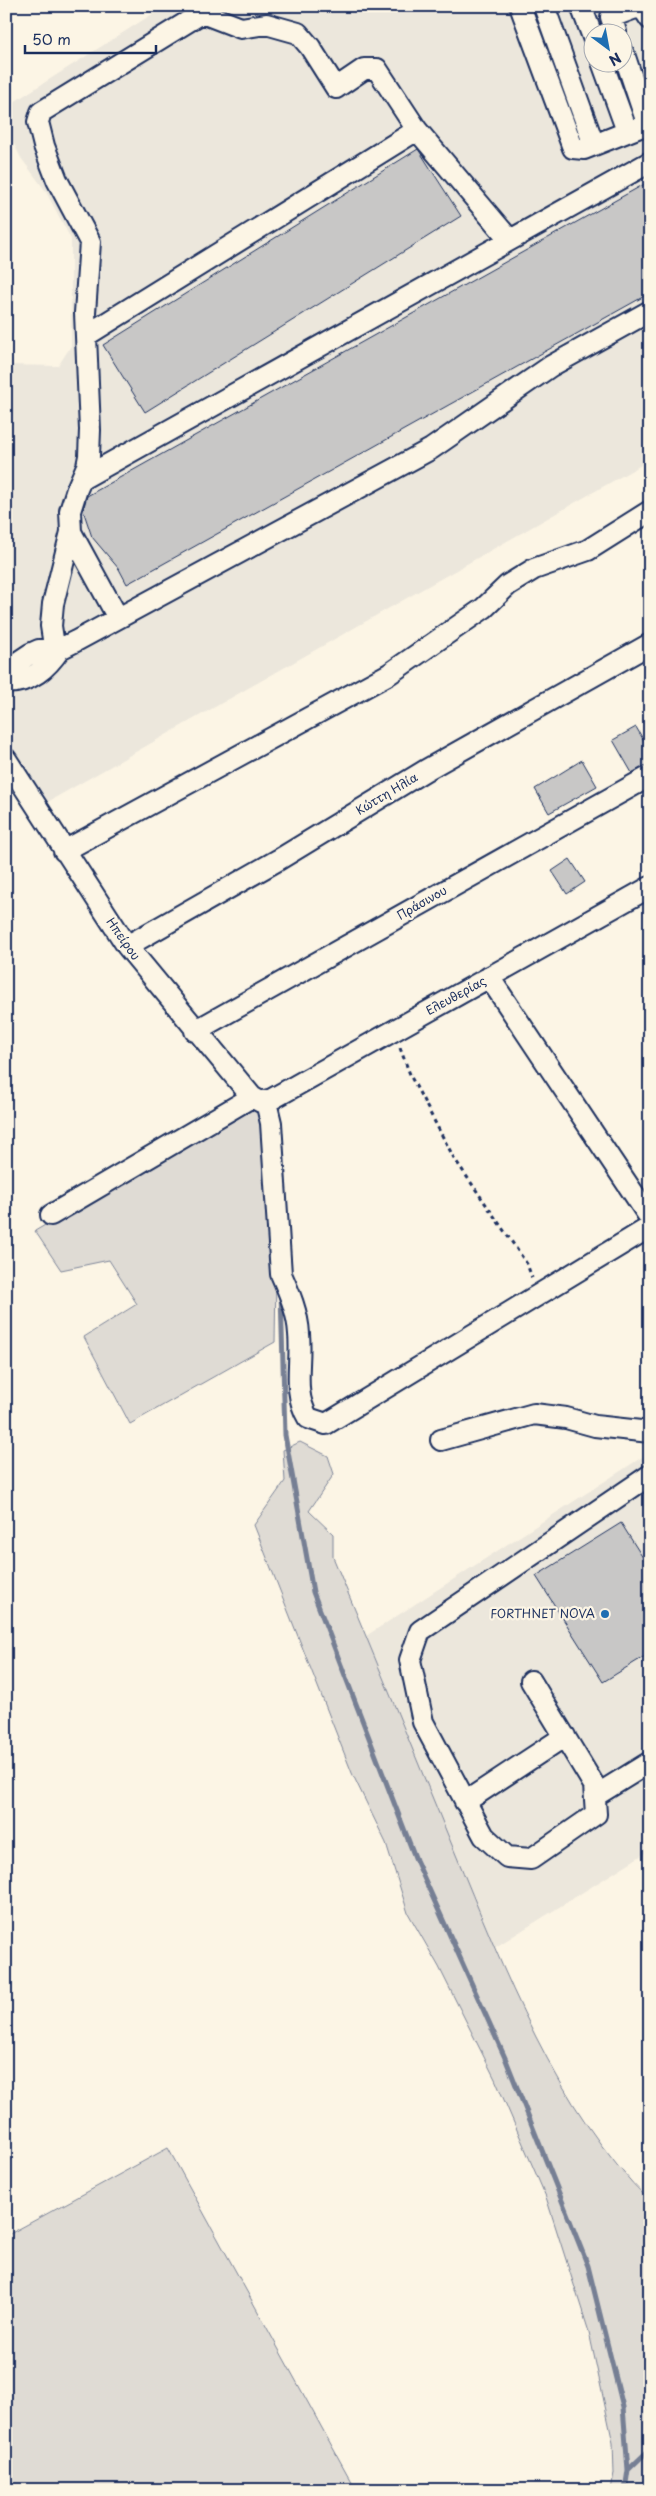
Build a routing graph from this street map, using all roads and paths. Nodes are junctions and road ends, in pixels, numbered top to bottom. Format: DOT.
graph roads {
  1 [pos="520,6"];
  2 [pos="544,6"];
  3 [pos="581,6"];
  4 [pos="611,19"];
  5 [pos="650,19"];
  6 [pos="587,22"];
  7 [pos="606,72"];
  8 [pos="631,72"];
  9 [pos="649,123"];
  10 [pos="417,130"];
  11 [pos="627,131"];
  12 [pos="594,145"];
  13 [pos="650,162"];
  14 [pos="509,239"];
  15 [pos="650,310"];
  16 [pos="87,335"];
  17 [pos="82,479"];
  18 [pos="650,511"];
  19 [pos="71,532"];
  20 [pos="118,618"];
  21 [pos="60,649"];
  22 [pos="648,651"];
  23 [pos="6,670"];
  24 [pos="6,683"];
  25 [pos="6,759"];
  26 [pos="650,776"];
  27 [pos="64,851"];
  28 [pos="650,887"];
  29 [pos="127,946"];
  30 [pos="489,977"];
  31 [pos="393,1031"];
  32 [pos="195,1032"];
  33 [pos="260,1100"];
  34 [pos="51,1215"];
  35 [pos="650,1218"];
  36 [pos="650,1228"];
  37 [pos="539,1294"];
  38 [pos="650,1432"];
  39 [pos="441,1440"];
  40 [pos="650,1475"];
  41 [pos="531,1681"];
  42 [pos="565,1736"];
  43 [pos="650,1762"];
  44 [pos="595,1796"];
  45 [pos="466,1802"];
  1 -- 12 [label="street"];
  2 -- 12 [label="street"];
  3 -- 6 [label="street"];
  4 -- 5 [label="street"];
  7 -- 11 [label="street"];
  8 -- 9 [label="street"];
  9 -- 11 [label="street"];
  10 -- 14 [label="street"];
  10 -- 16 [label="street"];
  10 -- 16 [label="street"];
  11 -- 12 [label="street"];
  13 -- 14 [label="street"];
  14 -- 17 [label="street"];
  15 -- 20 [label="street"];
  16 -- 17 [label="street"];
  17 -- 19 [label="street"];
  18 -- 27 [label="street"];
  19 -- 20 [label="street"];
  19 -- 21 [label="street"];
  20 -- 21 [label="street"];
  21 -- 23 [label="street"];
  21 -- 24 [label="street"];
  22 -- 29 [label="street, Κώττη Ηλία"];
  25 -- 27 [label="street, Ηπείρου"];
  26 -- 32 [label="street, Πράσινου"];
  27 -- 29 [label="street, Ηπείρου"];
  28 -- 30 [label="street, Ελευθερίας"];
  29 -- 32 [label="street, Ηπείρου"];
  30 -- 31 [label="street, Ελευθερίας"];
  30 -- 35 [label="street"];
  31 -- 33 [label="street, Ελευθερίας"];
  31 -- 37 [label="path"];
  32 -- 33 [label="street, Ηπείρου"];
  33 -- 34 [label="street, Ελευθερίας"];
  33 -- 37 [label="street"];
  36 -- 37 [label="street"];
  38 -- 39 [label="street"];
  40 -- 45 [label="street"];
  41 -- 42 [label="street"];
  42 -- 44 [label="street"];
  42 -- 45 [label="street"];
  43 -- 44 [label="street"];
  44 -- 45 [label="street"];
}
